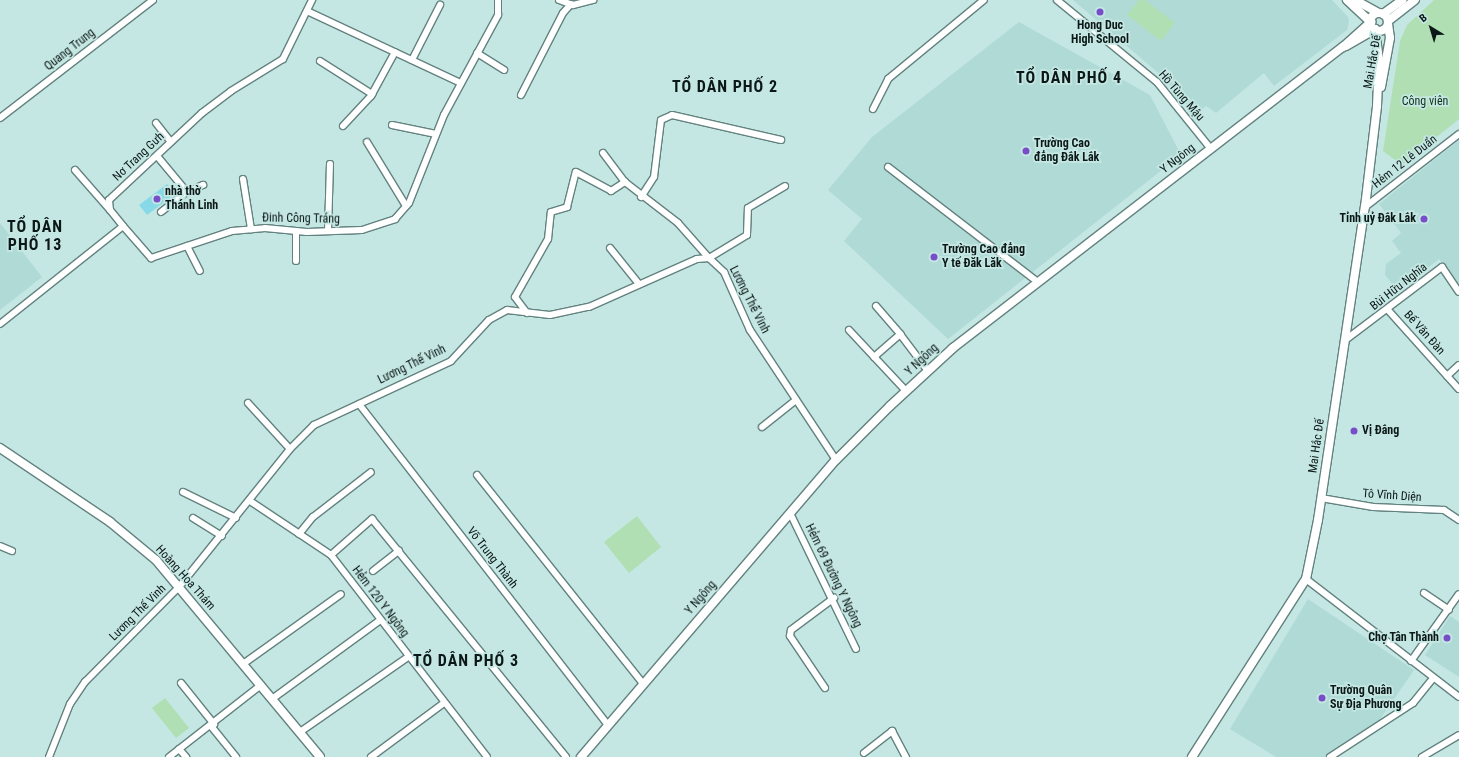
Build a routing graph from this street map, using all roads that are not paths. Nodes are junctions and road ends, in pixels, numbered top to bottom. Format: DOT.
graph roads {
  1 [pos="153,0"];
  2 [pos="312,0"];
  3 [pos="498,0"];
  4 [pos="559,0"];
  5 [pos="593,0"];
  6 [pos="984,0"];
  7 [pos="1057,0"];
  8 [pos="1347,0"];
  9 [pos="1355,0"];
  10 [pos="1402,0"];
  11 [pos="1415,0"];
  12 [pos="572,4"];
  13 [pos="440,5"];
  14 [pos="307,11"];
  15 [pos="1384,18"];
  16 [pos="1373,26"];
  17 [pos="396,52"];
  18 [pos="477,53"];
  19 [pos="412,60"];
  20 [pos="320,61"];
  21 [pos="504,70"];
  22 [pos="461,83"];
  23 [pos="372,94"];
  24 [pos="521,95"];
  25 [pos="1377,106"];
  26 [pos="873,109"];
  27 [pos="0,118"];
  28 [pos="156,123"];
  29 [pos="392,124"];
  30 [pos="343,126"];
  31 [pos="436,134"];
  32 [pos="1459,134"];
  33 [pos="781,140"];
  34 [pos="171,142"];
  35 [pos="367,142"];
  36 [pos="1211,149"];
  37 [pos="603,153"];
  38 [pos="157,156"];
  39 [pos="330,164"];
  40 [pos="888,167"];
  41 [pos="76,170"];
  42 [pos="243,179"];
  43 [pos="625,182"];
  44 [pos="203,185"];
  45 [pos="785,186"];
  46 [pos="187,192"];
  47 [pos="641,197"];
  48 [pos="406,206"];
  49 [pos="1365,207"];
  50 [pos="110,210"];
  51 [pos="161,212"];
  52 [pos="123,226"];
  53 [pos="251,229"];
  54 [pos="296,231"];
  55 [pos="328,231"];
  56 [pos="187,246"];
  57 [pos="610,248"];
  58 [pos="709,258"];
  59 [pos="296,261"];
  60 [pos="200,271"];
  61 [pos="1038,282"];
  62 [pos="639,284"];
  63 [pos="1459,292"];
  64 [pos="876,306"];
  65 [pos="1388,310"];
  66 [pos="527,312"];
  67 [pos="0,324"];
  68 [pos="849,330"];
  69 [pos="900,334"];
  70 [pos="1344,341"];
  71 [pos="874,357"];
  72 [pos="1459,365"];
  73 [pos="928,371"];
  74 [pos="1447,376"];
  75 [pos="1459,389"];
  76 [pos="906,391"];
  77 [pos="796,400"];
  78 [pos="248,403"];
  79 [pos="358,404"];
  80 [pos="762,427"];
  81 [pos="0,448"];
  82 [pos="290,449"];
  83 [pos="836,460"];
  84 [pos="371,472"];
  85 [pos="477,475"];
  86 [pos="183,492"];
  87 [pos="1321,498"];
  88 [pos="250,501"];
  89 [pos="790,513"];
  90 [pos="193,518"];
  91 [pos="236,518"];
  92 [pos="1459,520"];
  93 [pos="300,534"];
  94 [pos="222,536"];
  95 [pos="0,546"];
  96 [pos="12,551"];
  97 [pos="399,551"];
  98 [pos="331,555"];
  99 [pos="374,571"];
  100 [pos="1306,579"];
  101 [pos="179,587"];
  102 [pos="1424,593"];
  103 [pos="341,594"];
  104 [pos="1459,594"];
  105 [pos="834,598"];
  106 [pos="1449,610"];
  107 [pos="379,621"];
  108 [pos="856,649"];
  109 [pos="408,657"];
  110 [pos="1411,661"];
  111 [pos="243,664"];
  112 [pos="1433,678"];
  113 [pos="182,683"];
  114 [pos="643,684"];
  115 [pos="261,685"];
  116 [pos="825,688"];
  117 [pos="1459,697"];
  118 [pos="272,699"];
  119 [pos="444,703"];
  120 [pos="213,725"];
  121 [pos="608,725"];
  122 [pos="300,732"];
  123 [pos="1459,735"];
  124 [pos="180,749"];
  125 [pos="864,753"];
  126 [pos="1194,756"];
  127 [pos="1426,756"];
  128 [pos="49,757"];
  129 [pos="169,757"];
  130 [pos="186,757"];
  131 [pos="236,757"];
  132 [pos="320,757"];
  133 [pos="371,757"];
  134 [pos="487,757"];
  135 [pos="566,757"];
  136 [pos="581,757"];
  137 [pos="906,757"];
  138 [pos="1330,757"];
  1 -- 27 [label="street, Quang Trung"];
  2 -- 14 [label="street, Nơ Trang Gưh"];
  3 -- 18 [label="street, Đinh Công Tráng"];
  4 -- 12 [label="street"];
  5 -- 12 [label="street"];
  6 -- 26 [label="street"];
  7 -- 36 [label="street, Hồ Tùng Mậu"];
  8 -- 16 [label="street"];
  9 -- 15 [label="street"];
  10 -- 15 [label="street"];
  11 -- 15 [label="street"];
  12 -- 24 [label="street"];
  13 -- 19 [label="street"];
  14 -- 17 [label="street"];
  14 -- 34 [label="street, Nơ Trang Gưh"];
  15 -- 16 [label="street"];
  15 -- 16 [label="street"];
  15 -- 25 [label="street, Mai Hắc Đế"];
  16 -- 25 [label="street, Mai Hắc Đế"];
  16 -- 36 [label="street, Y Ngông"];
  17 -- 19 [label="street"];
  17 -- 23 [label="street"];
  18 -- 21 [label="street"];
  18 -- 22 [label="street, Đinh Công Tráng"];
  19 -- 22 [label="street"];
  20 -- 23 [label="street"];
  22 -- 31 [label="street, Đinh Công Tráng"];
  23 -- 30 [label="street"];
  25 -- 49 [label="street, Mai Hắc Đế"];
  28 -- 34 [label="street"];
  29 -- 31 [label="street"];
  31 -- 48 [label="street, Đinh Công Tráng"];
  32 -- 49 [label="street, Hẻm 12 Lê Duẩn"];
  33 -- 47 [label="street"];
  34 -- 38 [label="street, Nơ Trang Gưh"];
  35 -- 48 [label="street"];
  36 -- 61 [label="street, Y Ngông"];
  37 -- 43 [label="street"];
  38 -- 46 [label="street"];
  38 -- 50 [label="street, Nơ Trang Gưh"];
  39 -- 55 [label="street"];
  40 -- 61 [label="street"];
  41 -- 50 [label="street"];
  42 -- 53 [label="street"];
  43 -- 47 [label="street"];
  43 -- 66 [label="street"];
  44 -- 46 [label="street"];
  45 -- 58 [label="street"];
  46 -- 51 [label="street"];
  47 -- 58 [label="street"];
  48 -- 55 [label="street, Đinh Công Tráng"];
  49 -- 70 [label="street, Mai Hắc Đế"];
  50 -- 52 [label="street"];
  52 -- 56 [label="street, Đinh Công Tráng"];
  52 -- 67 [label="street"];
  53 -- 54 [label="street, Đinh Công Tráng"];
  53 -- 56 [label="street, Đinh Công Tráng"];
  54 -- 55 [label="street, Đinh Công Tráng"];
  54 -- 59 [label="street"];
  56 -- 60 [label="street"];
  57 -- 62 [label="street"];
  58 -- 62 [label="street, Lương Thế Vinh"];
  58 -- 77 [label="street, Lương Thế Vinh"];
  61 -- 73 [label="street, Y Ngông"];
  62 -- 66 [label="street, Lương Thế Vinh"];
  63 -- 65 [label="street, Bùi Hữu Nghĩa"];
  64 -- 69 [label="street"];
  65 -- 70 [label="street, Bùi Hữu Nghĩa"];
  65 -- 74 [label="street, Bế Văn Đàn"];
  66 -- 79 [label="street, Lương Thế Vinh"];
  68 -- 71 [label="street"];
  69 -- 71 [label="street"];
  69 -- 73 [label="street"];
  70 -- 87 [label="street, Mai Hắc Đế"];
  71 -- 76 [label="street"];
  72 -- 74 [label="street"];
  73 -- 76 [label="street, Y Ngông"];
  74 -- 75 [label="street, Bế Văn Đàn"];
  76 -- 83 [label="street, Y Ngông"];
  77 -- 80 [label="street"];
  77 -- 83 [label="street, Lương Thế Vinh"];
  78 -- 82 [label="street"];
  79 -- 82 [label="street, Lương Thế Vinh"];
  79 -- 121 [label="street, Võ Trung Thành"];
  81 -- 101 [label="street, Hoàng Hoa Thám"];
  82 -- 88 [label="street, Lương Thế Vinh"];
  83 -- 89 [label="street, Y Ngông"];
  84 -- 93 [label="street"];
  85 -- 114 [label="street"];
  86 -- 91 [label="street"];
  87 -- 92 [label="street, Tô Vĩnh Diện"];
  87 -- 100 [label="street, Mai Hắc Đế"];
  88 -- 91 [label="street, Lương Thế Vinh"];
  88 -- 93 [label="street, Hẻm 120 Y Ngông"];
  89 -- 105 [label="street, Hẻm 69 Đường Y Ngông"];
  89 -- 114 [label="street, Y Ngông"];
  90 -- 94 [label="street"];
  91 -- 94 [label="street, Lương Thế Vinh"];
  93 -- 98 [label="street, Hẻm 120 Y Ngông"];
  94 -- 101 [label="street, Lương Thế Vinh"];
  95 -- 96 [label="street"];
  97 -- 98 [label="street"];
  97 -- 99 [label="street"];
  97 -- 135 [label="street"];
  98 -- 107 [label="street, Hẻm 120 Y Ngông"];
  100 -- 110 [label="street"];
  100 -- 126 [label="street, Mai Hắc Đế"];
  101 -- 111 [label="street, Hoàng Hoa Thám"];
  101 -- 128 [label="street, Lương Thế Vinh"];
  102 -- 106 [label="street"];
  103 -- 111 [label="street"];
  104 -- 106 [label="street"];
  105 -- 108 [label="street, Hẻm 69 Đường Y Ngông"];
  105 -- 116 [label="street"];
  106 -- 110 [label="street"];
  107 -- 109 [label="street, Hẻm 120 Y Ngông"];
  107 -- 118 [label="street"];
  109 -- 119 [label="street, Hẻm 120 Y Ngông"];
  109 -- 122 [label="street"];
  110 -- 112 [label="street"];
  111 -- 115 [label="street, Hoàng Hoa Thám"];
  112 -- 117 [label="street"];
  112 -- 138 [label="street"];
  113 -- 120 [label="street"];
  114 -- 121 [label="street, Y Ngông"];
  115 -- 118 [label="street, Hoàng Hoa Thám"];
  115 -- 120 [label="street"];
  118 -- 122 [label="street, Hoàng Hoa Thám"];
  119 -- 133 [label="street"];
  119 -- 134 [label="street, Hẻm 120 Y Ngông"];
  120 -- 124 [label="street"];
  120 -- 131 [label="street"];
  121 -- 136 [label="street, Y Ngông"];
  122 -- 132 [label="street, Hoàng Hoa Thám"];
  123 -- 127 [label="street"];
  124 -- 129 [label="street"];
  124 -- 130 [label="street"];
  125 -- 137 [label="street"];
}
